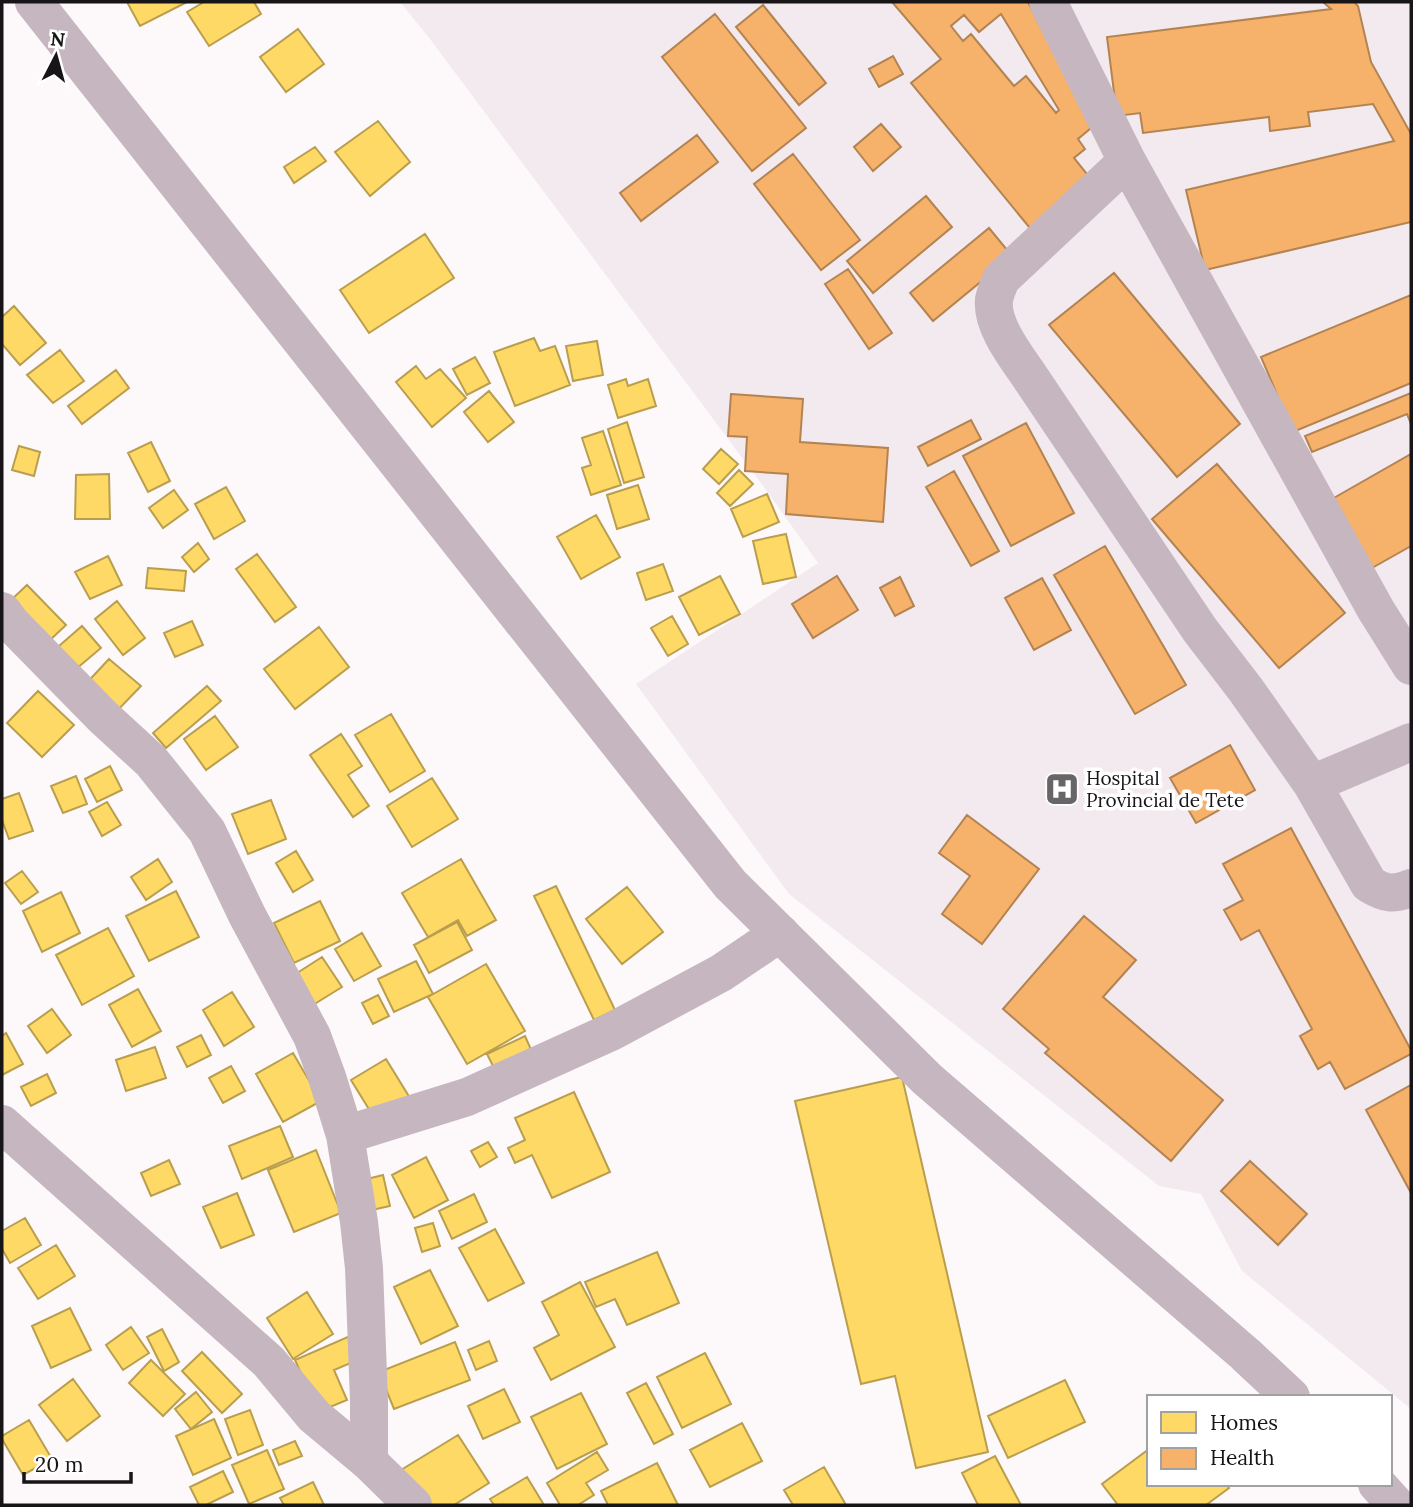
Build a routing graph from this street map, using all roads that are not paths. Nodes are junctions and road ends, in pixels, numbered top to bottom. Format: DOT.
graph roads {
  1 [pos="34,2"];
  2 [pos="1048,2"];
  3 [pos="1127,161"];
  4 [pos="2,611"];
  5 [pos="1411,666"];
  6 [pos="1411,742"];
  7 [pos="1312,784"];
  8 [pos="1411,888"];
  9 [pos="780,933"];
  10 [pos="2,1124"];
  11 [pos="345,1135"];
  12 [pos="1289,1395"];
  13 [pos="369,1462"];
  14 [pos="1379,1486"];
  15 [pos="413,1505"];
  16 [pos="1396,1505"];
  1 -- 9 [label="street"];
  2 -- 3 [label="street"];
  3 -- 5 [label="street"];
  3 -- 7 [label="street"];
  4 -- 11 [label="street"];
  6 -- 7 [label="street"];
  7 -- 8 [label="street"];
  9 -- 11 [label="street"];
  9 -- 12 [label="street"];
  10 -- 13 [label="street"];
  11 -- 13 [label="street"];
  13 -- 15 [label="street"];
  14 -- 16 [label="street"];
}
